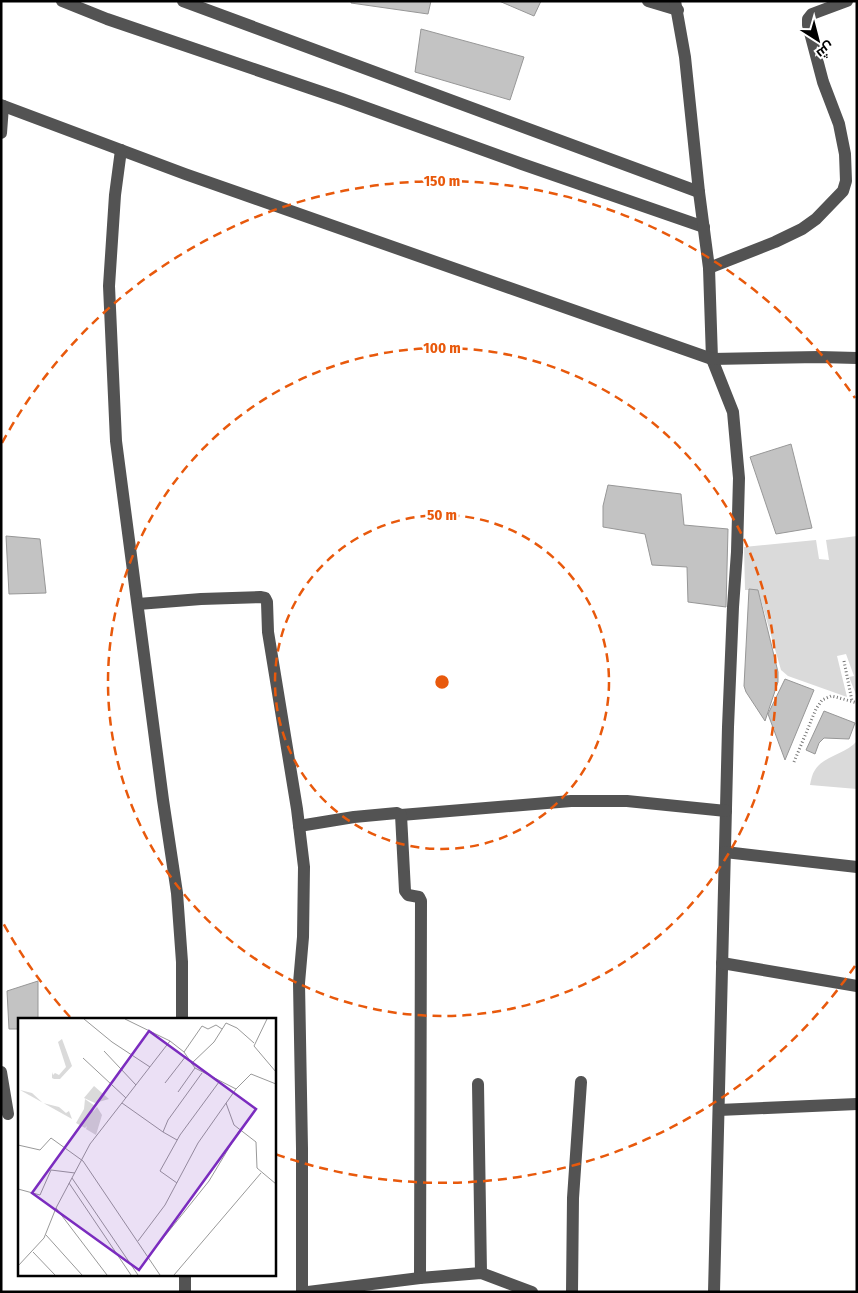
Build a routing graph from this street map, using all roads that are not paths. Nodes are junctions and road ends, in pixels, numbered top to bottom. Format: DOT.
graph roads {
  1 [pos="62,1"];
  2 [pos="183,1"];
  3 [pos="648,1"];
  4 [pos="847,1"];
  5 [pos="676,6"];
  6 [pos="2,106"];
  7 [pos="1,133"];
  8 [pos="120,150"];
  9 [pos="699,192"];
  10 [pos="704,227"];
  11 [pos="710,268"];
  12 [pos="857,358"];
  13 [pos="712,359"];
  14 [pos="138,604"];
  15 [pos="726,811"];
  16 [pos="401,815"];
  17 [pos="299,826"];
  18 [pos="726,852"];
  19 [pos="857,867"];
  20 [pos="722,963"];
  21 [pos="857,986"];
  22 [pos="182,1018"];
  23 [pos="1,1072"];
  24 [pos="581,1082"];
  25 [pos="478,1084"];
  26 [pos="857,1104"];
  27 [pos="719,1110"];
  28 [pos="9,1115"];
  29 [pos="481,1273"];
  30 [pos="185,1276"];
  31 [pos="420,1278"];
  32 [pos="513,1288"];
  33 [pos="185,1292"];
  34 [pos="302,1292"];
  35 [pos="308,1292"];
  36 [pos="532,1292"];
  37 [pos="572,1292"];
  38 [pos="714,1292"];
  1 -- 10 [label="street"];
  2 -- 9 [label="street"];
  3 -- 5 [label="street"];
  4 -- 11 [label="street"];
  5 -- 9 [label="street"];
  6 -- 7 [label="street"];
  6 -- 8 [label="street"];
  8 -- 13 [label="street"];
  8 -- 14 [label="street"];
  9 -- 10 [label="street"];
  10 -- 11 [label="street"];
  11 -- 13 [label="street"];
  12 -- 13 [label="street"];
  13 -- 15 [label="street"];
  14 -- 17 [label="street"];
  14 -- 22 [label="street"];
  15 -- 16 [label="street"];
  15 -- 18 [label="street"];
  16 -- 17 [label="street"];
  16 -- 31 [label="street"];
  17 -- 34 [label="street"];
  18 -- 19 [label="street"];
  18 -- 20 [label="street"];
  20 -- 21 [label="street"];
  20 -- 27 [label="street"];
  23 -- 28 [label="street"];
  24 -- 37 [label="street"];
  25 -- 29 [label="street"];
  26 -- 27 [label="street"];
  27 -- 38 [label="street"];
  29 -- 31 [label="street"];
  29 -- 32 [label="street"];
  30 -- 33 [label="street"];
  31 -- 35 [label="street"];
  32 -- 36 [label="street"];
}
